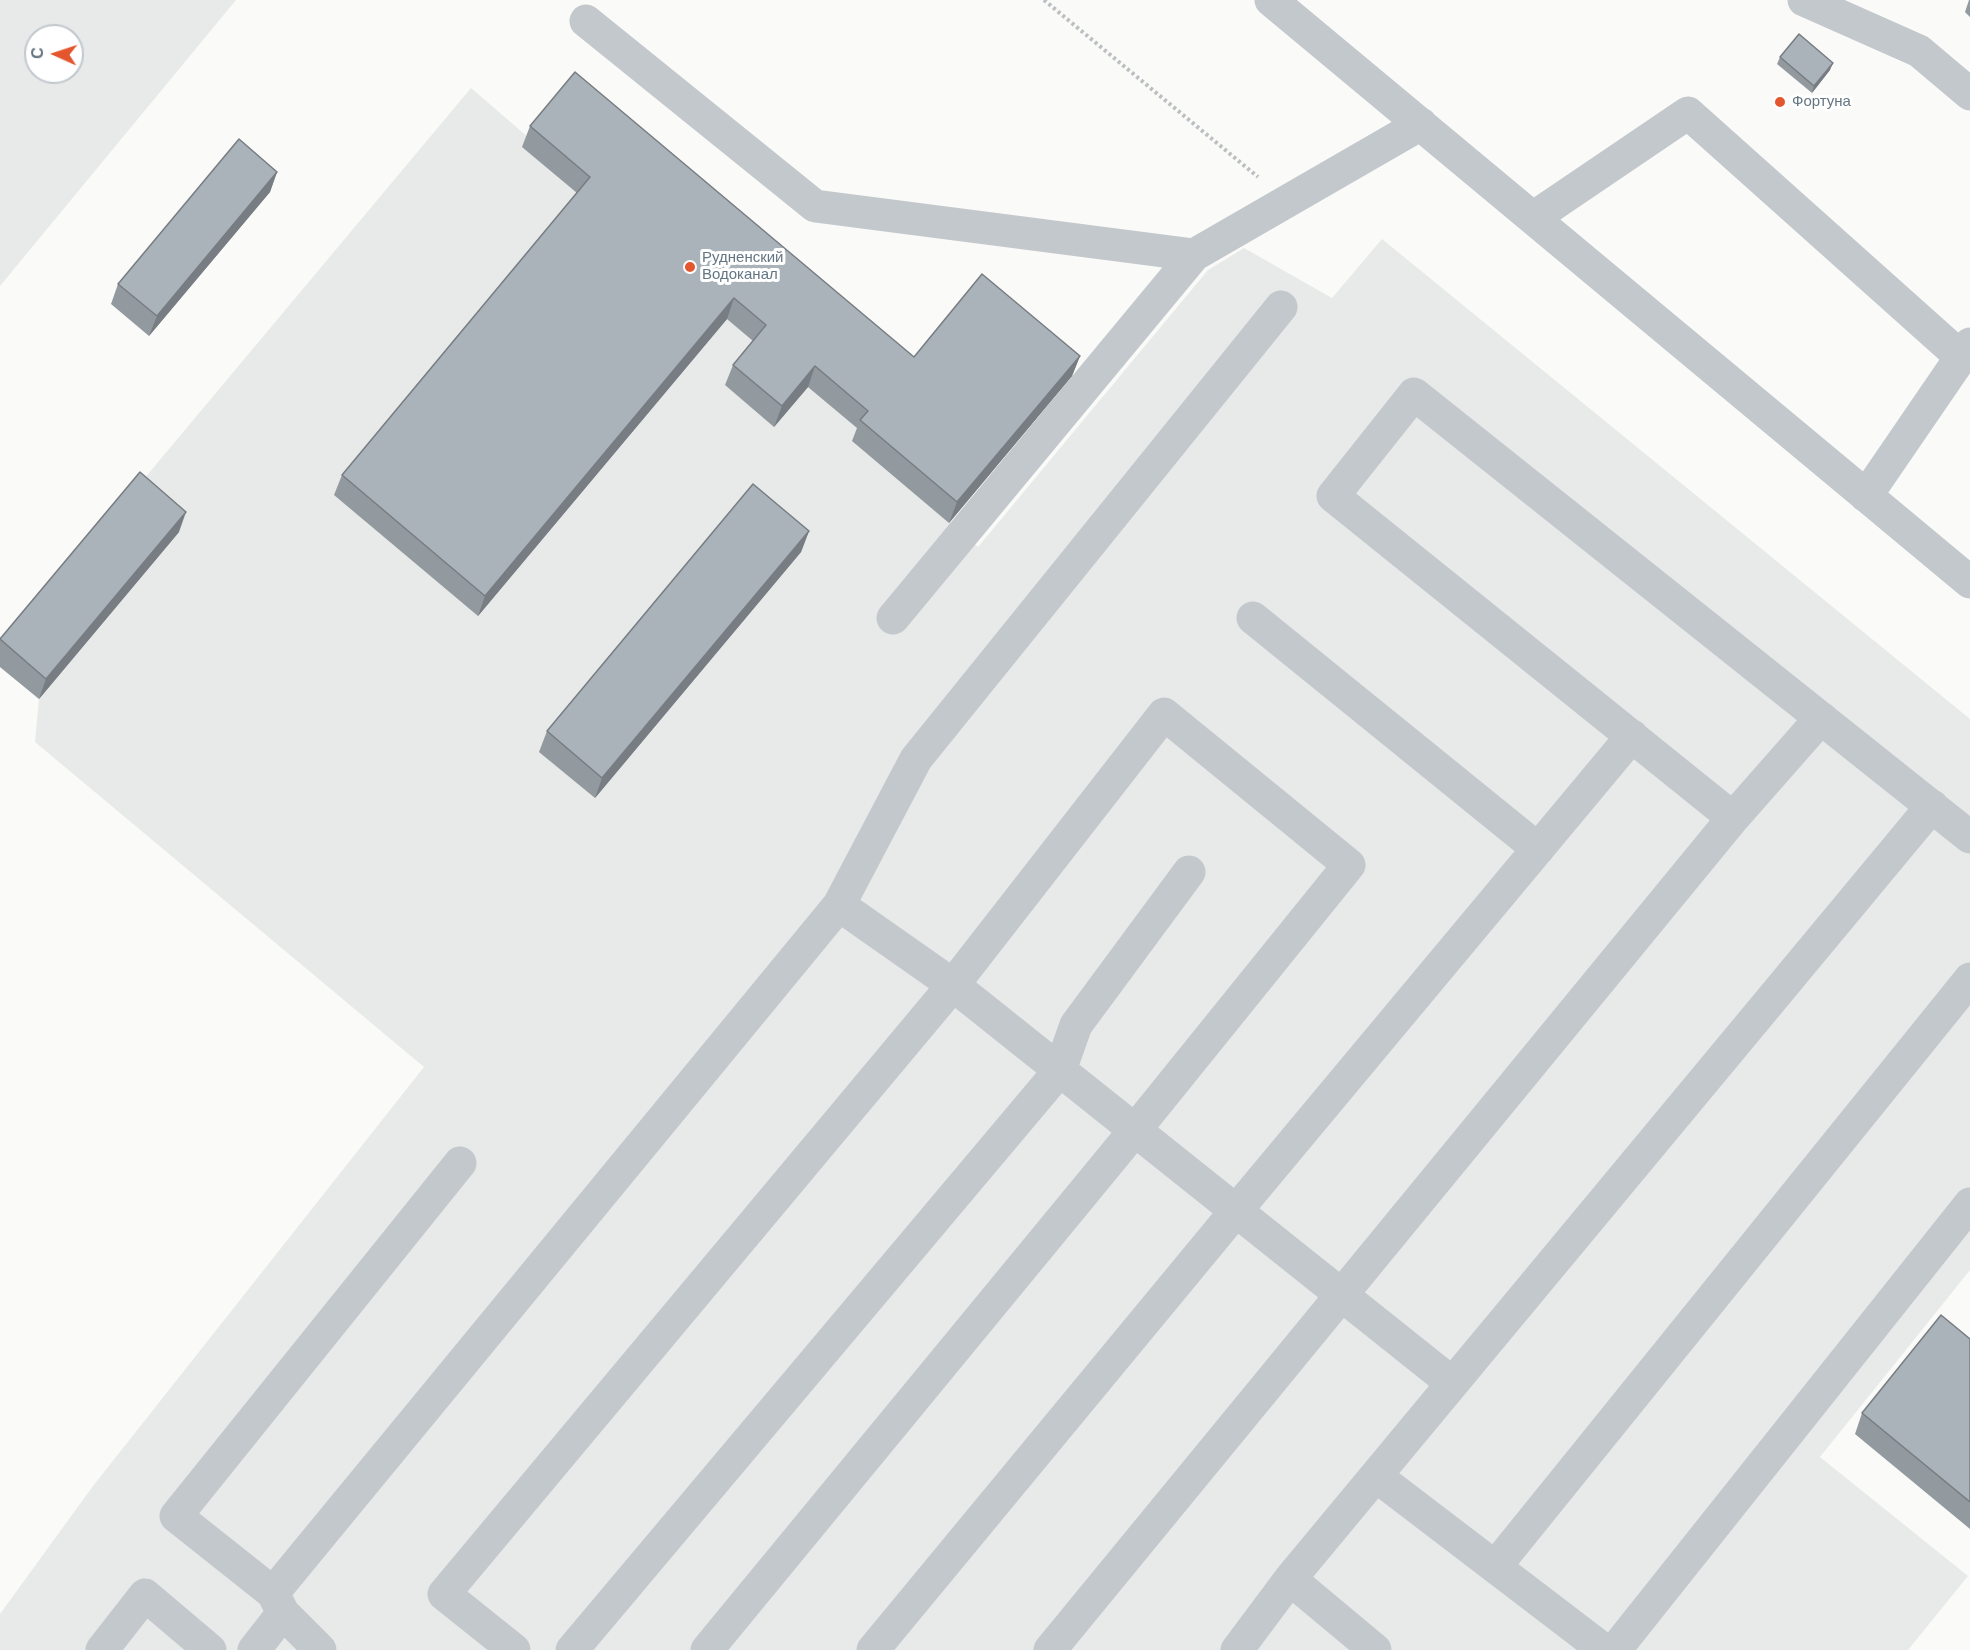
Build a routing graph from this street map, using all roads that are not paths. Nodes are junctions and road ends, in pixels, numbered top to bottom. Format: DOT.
graph roads {
  1 [pos="1271,0"];
  2 [pos="1804,0"];
  3 [pos="586,21"];
  4 [pos="1970,94"];
  5 [pos="1421,124"];
  6 [pos="1533,218"];
  7 [pos="1194,255"];
  8 [pos="1281,307"];
  9 [pos="1966,351"];
  10 [pos="1866,496"];
  11 [pos="1970,582"];
  12 [pos="893,618"];
  13 [pos="1253,618"];
  14 [pos="1821,718"];
  15 [pos="1632,736"];
  16 [pos="1932,806"];
  17 [pos="1733,818"];
  18 [pos="1970,837"];
  19 [pos="1538,849"];
  20 [pos="1189,872"];
  21 [pos="839,905"];
  22 [pos="1970,979"];
  23 [pos="953,985"];
  24 [pos="1060,1070"];
  25 [pos="1135,1130"];
  26 [pos="460,1163"];
  27 [pos="1970,1204"];
  28 [pos="1235,1212"];
  29 [pos="1340,1296"];
  30 [pos="1452,1383"];
  31 [pos="1376,1476"];
  32 [pos="1495,1567"];
  33 [pos="1290,1579"];
  34 [pos="278,1603"];
  35 [pos="102,1650"];
  36 [pos="210,1650"];
  37 [pos="254,1650"];
  38 [pos="320,1650"];
  39 [pos="514,1650"];
  40 [pos="572,1650"];
  41 [pos="707,1650"];
  42 [pos="873,1650"];
  43 [pos="1050,1650"];
  44 [pos="1237,1650"];
  45 [pos="1375,1650"];
  46 [pos="1604,1650"];
  47 [pos="1616,1650"];
  1 -- 5 [label="street"];
  2 -- 4 [label="street"];
  3 -- 7 [label="street"];
  5 -- 6 [label="street"];
  5 -- 7 [label="street"];
  6 -- 9 [label="street"];
  6 -- 10 [label="street"];
  7 -- 12 [label="street"];
  8 -- 21 [label="street"];
  9 -- 10 [label="street"];
  10 -- 11 [label="street"];
  13 -- 19 [label="street"];
  14 -- 15 [label="street"];
  14 -- 16 [label="street"];
  14 -- 17 [label="street"];
  15 -- 17 [label="street"];
  15 -- 19 [label="street"];
  16 -- 18 [label="street"];
  16 -- 30 [label="street"];
  17 -- 29 [label="street"];
  19 -- 28 [label="street"];
  20 -- 24 [label="street"];
  21 -- 23 [label="street"];
  21 -- 34 [label="street"];
  22 -- 32 [label="street"];
  23 -- 24 [label="street"];
  23 -- 25 [label="street"];
  23 -- 39 [label="street"];
  24 -- 25 [label="street"];
  24 -- 40 [label="street"];
  25 -- 28 [label="street"];
  25 -- 41 [label="street"];
  26 -- 34 [label="street"];
  27 -- 47 [label="street"];
  28 -- 29 [label="street"];
  28 -- 42 [label="street"];
  29 -- 30 [label="street"];
  29 -- 43 [label="street"];
  30 -- 31 [label="street"];
  31 -- 32 [label="street"];
  31 -- 33 [label="street"];
  32 -- 46 [label="street"];
  33 -- 44 [label="street"];
  33 -- 45 [label="street"];
  34 -- 37 [label="street"];
  34 -- 38 [label="street"];
  35 -- 36 [label="street"];
}
